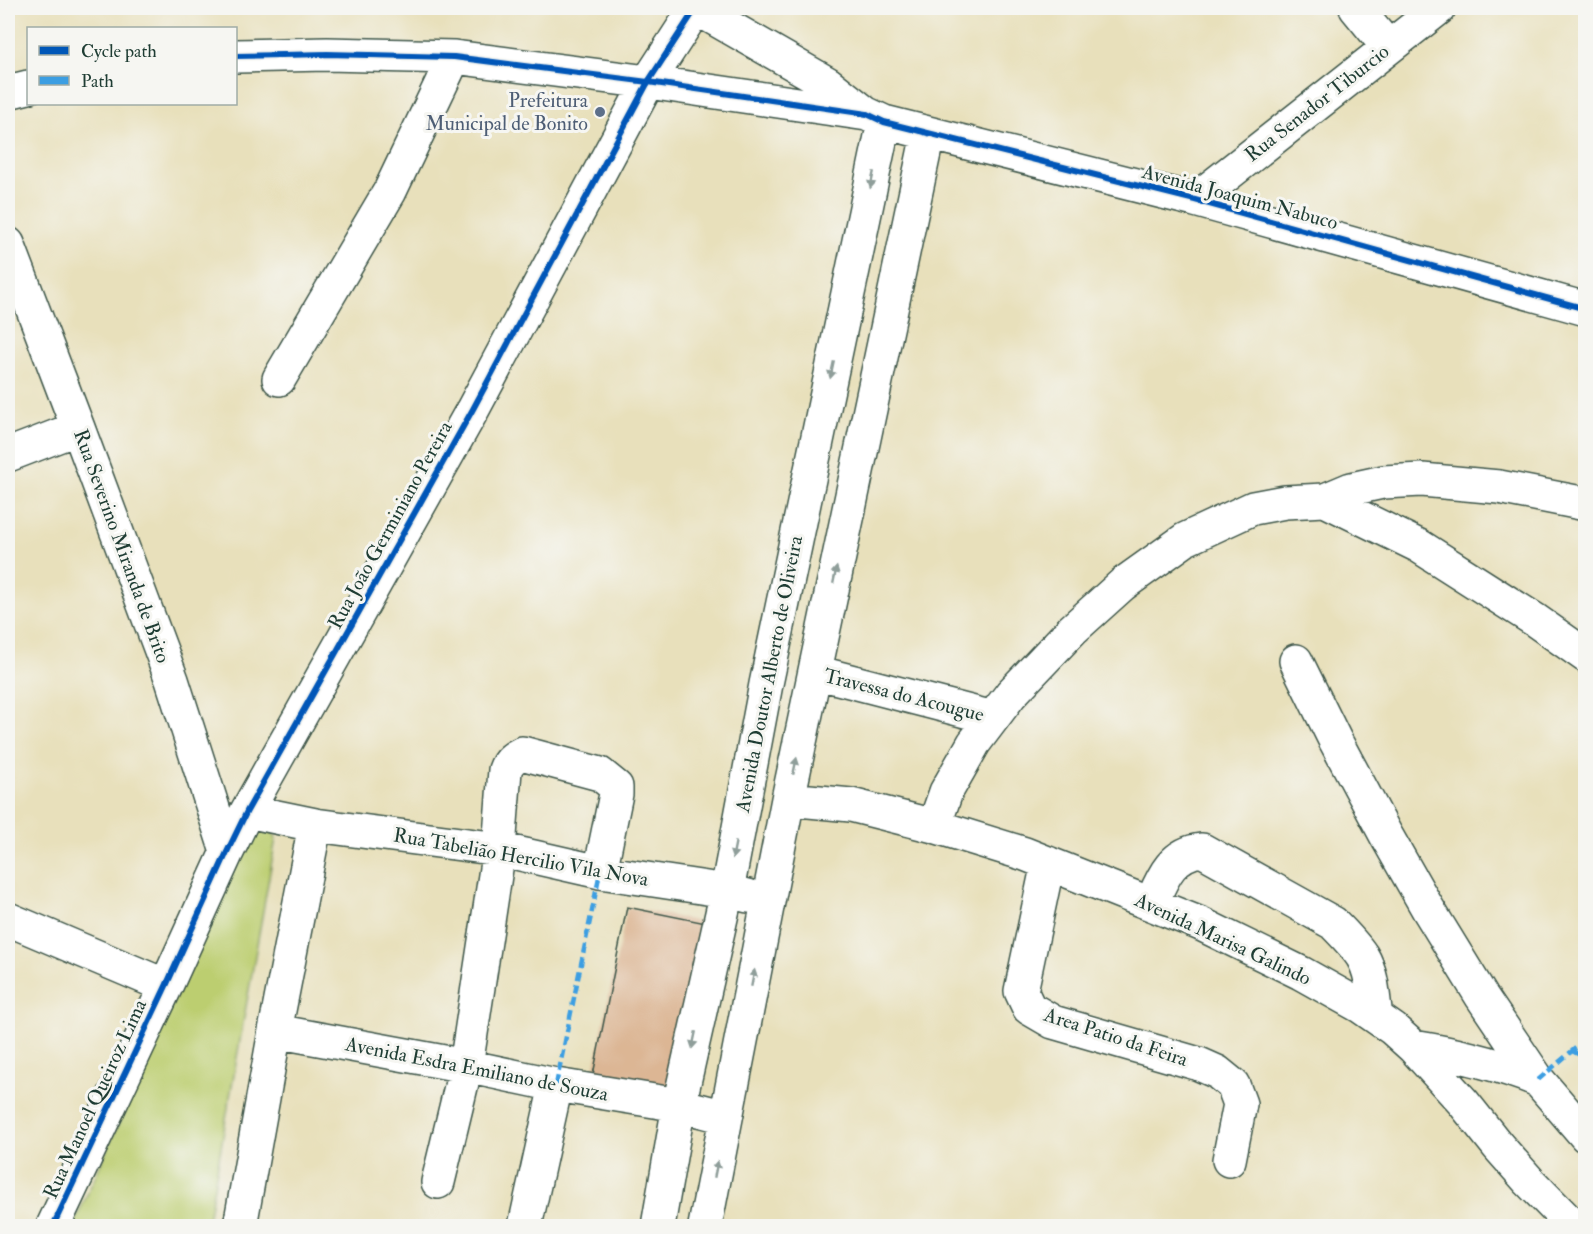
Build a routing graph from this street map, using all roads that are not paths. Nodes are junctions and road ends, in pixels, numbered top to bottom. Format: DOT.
graph roads {
  1 [pos="696,8"];
  2 [pos="1356,8"];
  3 [pos="1439,8"];
  4 [pos="1388,47"];
  5 [pos="237,56"];
  6 [pos="454,57"];
  7 [pos="648,82"];
  8 [pos="27,87"];
  9 [pos="8,92"];
  10 [pos="875,118"];
  11 [pos="928,134"];
  12 [pos="1196,200"];
  13 [pos="8,243"];
  14 [pos="1586,309"];
  15 [pos="279,379"];
  16 [pos="78,428"];
  17 [pos="8,454"];
  18 [pos="1325,500"];
  19 [pos="1586,504"];
  20 [pos="775,638"];
  21 [pos="1586,656"];
  22 [pos="817,660"];
  23 [pos="1296,661"];
  24 [pos="993,718"];
  25 [pos="788,799"];
  26 [pos="248,812"];
  27 [pos="315,825"];
  28 [pos="934,826"];
  29 [pos="499,849"];
  30 [pos="227,852"];
  31 [pos="1048,863"];
  32 [pos="600,872"];
  33 [pos="727,891"];
  34 [pos="768,900"];
  35 [pos="1151,904"];
  36 [pos="8,919"];
  37 [pos="166,987"];
  38 [pos="1376,1017"];
  39 [pos="275,1031"];
  40 [pos="1413,1047"];
  41 [pos="466,1066"];
  42 [pos="1538,1080"];
  43 [pos="556,1085"];
  44 [pos="680,1105"];
  45 [pos="726,1117"];
  46 [pos="1586,1136"];
  47 [pos="1229,1160"];
  48 [pos="438,1182"];
  49 [pos="53,1227"];
  50 [pos="240,1227"];
  51 [pos="525,1227"];
  52 [pos="658,1227"];
  53 [pos="705,1227"];
  54 [pos="1573,1227"];
  1 -- 7 [label="street, Rua João Germiniano Pereira"];
  1 -- 10 [label="street"];
  2 -- 4 [label="street"];
  3 -- 4 [label="street, Rua Senador Tiburcio"];
  4 -- 12 [label="street, Rua Senador Tiburcio"];
  5 -- 6 [label="street, Avenida Joaquim Nabuco"];
  6 -- 7 [label="street, Avenida Joaquim Nabuco"];
  6 -- 15 [label="street"];
  7 -- 10 [label="street, Avenida Joaquim Nabuco"];
  7 -- 26 [label="street, Rua João Germiniano Pereira"];
  8 -- 9 [label="street"];
  10 -- 11 [label="street, Avenida Joaquim Nabuco"];
  10 -- 20 [label="street, Avenida Doutor Alberto de Oliveira, one-way"];
  11 -- 12 [label="street, Avenida Joaquim Nabuco"];
  22 -- 11 [label="street, one-way"];
  12 -- 14 [label="street, Avenida Joaquim Nabuco"];
  13 -- 16 [label="street, Rua Severino Miranda de Brito"];
  16 -- 17 [label="street"];
  16 -- 30 [label="street, Rua Severino Miranda de Brito"];
  18 -- 19 [label="street"];
  18 -- 21 [label="street"];
  18 -- 24 [label="street"];
  20 -- 22 [label="street, Travessa do Acougue"];
  20 -- 33 [label="street, Avenida Doutor Alberto de Oliveira, one-way"];
  22 -- 24 [label="street, Travessa do Acougue"];
  25 -- 22 [label="street, one-way"];
  23 -- 42 [label="street"];
  24 -- 28 [label="street"];
  25 -- 28 [label="street, Avenida Marisa Galindo"];
  25 -- 34 [label="street"];
  26 -- 27 [label="street, Rua Tabelião Hercilio Vila Nova"];
  26 -- 30 [label="street, Rua João Germiniano Pereira"];
  27 -- 29 [label="street, Rua Tabelião Hercilio Vila Nova"];
  27 -- 39 [label="street"];
  28 -- 31 [label="street, Avenida Marisa Galindo"];
  29 -- 32 [label="street, Rua Tabelião Hercilio Vila Nova"];
  29 -- 32 [label="street"];
  29 -- 41 [label="street"];
  30 -- 37 [label="street, Rua João Germiniano Pereira"];
  31 -- 35 [label="street, Avenida Marisa Galindo"];
  31 -- 47 [label="street, Area Patio da Feira"];
  32 -- 33 [label="street, Rua Tabelião Hercilio Vila Nova"];
  33 -- 34 [label="street, Rua Tabelião Hercilio Vila Nova"];
  33 -- 44 [label="street, Avenida Doutor Alberto de Oliveira, one-way"];
  45 -- 34 [label="street, one-way"];
  35 -- 38 [label="street, Avenida Marisa Galindo"];
  35 -- 38 [label="street"];
  36 -- 37 [label="street"];
  37 -- 49 [label="street, Rua Manoel Queiroz Lima"];
  38 -- 40 [label="street, Avenida Marisa Galindo"];
  39 -- 41 [label="street, Avenida Esdra Emiliano de Souza"];
  39 -- 50 [label="street"];
  40 -- 42 [label="street"];
  40 -- 54 [label="street, Avenida Marisa Galindo"];
  41 -- 43 [label="street, Avenida Esdra Emiliano de Souza"];
  41 -- 48 [label="street"];
  42 -- 46 [label="street"];
  43 -- 44 [label="street, Avenida Esdra Emiliano de Souza"];
  43 -- 51 [label="street"];
  44 -- 45 [label="street, Avenida Esdra Emiliano de Souza"];
  44 -- 52 [label="street, Avenida Doutor Alberto de Oliveira"];
  53 -- 45 [label="street, one-way"];
}
